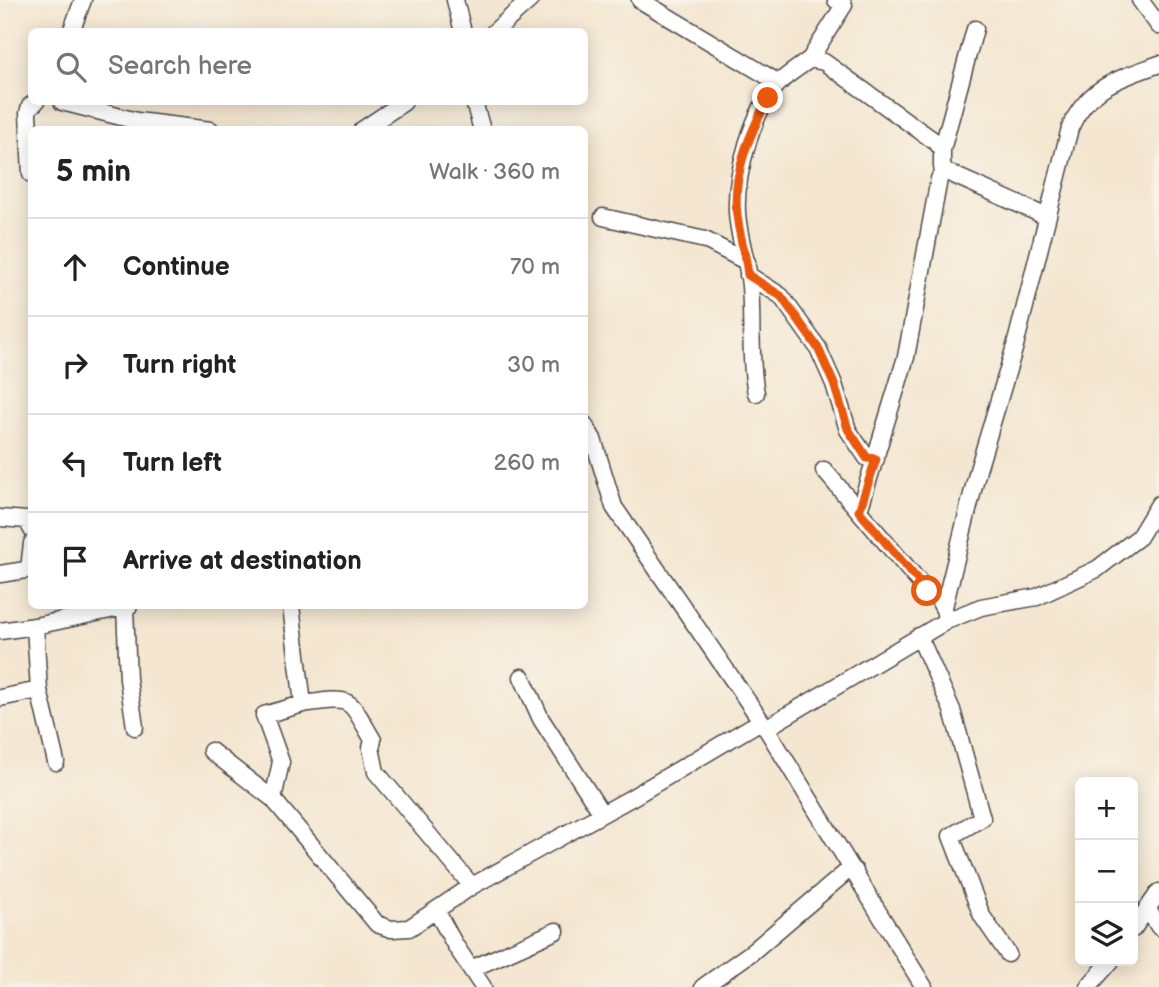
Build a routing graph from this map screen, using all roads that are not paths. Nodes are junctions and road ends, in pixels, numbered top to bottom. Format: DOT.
graph roads {
  1 [pos="83,0"];
  2 [pos="456,0"];
  3 [pos="530,0"];
  4 [pos="640,0"];
  5 [pos="836,0"];
  6 [pos="1140,0"];
  7 [pos="1159,26"];
  8 [pos="72,28"];
  9 [pos="462,28"];
  10 [pos="498,28"];
  11 [pos="975,29"];
  12 [pos="810,59"];
  13 [pos="1159,64"];
  14 [pos="779,83"];
  15 [pos="32,105"];
  16 [pos="74,105"];
  17 [pos="400,105"];
  18 [pos="475,105"];
  19 [pos="29,126"];
  20 [pos="178,126"];
  21 [pos="368,126"];
  22 [pos="481,126"];
  23 [pos="942,150"];
  24 [pos="944,169"];
  25 [pos="603,217"];
  26 [pos="1047,217"];
  27 [pos="748,268"];
  28 [pos="756,393"];
  29 [pos="588,431"];
  30 [pos="591,456"];
  31 [pos="876,459"];
  32 [pos="824,470"];
  33 [pos="1159,504"];
  34 [pos="859,511"];
  35 [pos="0,518"];
  36 [pos="28,522"];
  37 [pos="28,569"];
  38 [pos="0,574"];
  39 [pos="113,609"];
  40 [pos="127,609"];
  41 [pos="291,609"];
  42 [pos="945,615"];
  43 [pos="35,626"];
  44 [pos="0,631"];
  45 [pos="919,636"];
  46 [pos="522,677"];
  47 [pos="39,690"];
  48 [pos="0,698"];
  49 [pos="303,704"];
  50 [pos="764,724"];
  51 [pos="135,727"];
  52 [pos="211,751"];
  53 [pos="56,762"];
  54 [pos="273,799"];
  55 [pos="601,814"];
  56 [pos="855,871"];
  57 [pos="472,886"];
  58 [pos="1159,892"];
  59 [pos="436,910"];
  60 [pos="1138,915"];
  61 [pos="1159,927"];
  62 [pos="556,931"];
  63 [pos="1008,954"];
  64 [pos="1107,966"];
  65 [pos="471,969"];
  66 [pos="483,987"];
  67 [pos="703,987"];
  68 [pos="924,987"];
  69 [pos="1088,987"];
  1 -- 8 [label="street"];
  2 -- 9 [label="street"];
  3 -- 10 [label="street"];
  4 -- 14 [label="street"];
  5 -- 12 [label="street"];
  6 -- 7 [label="street"];
  11 -- 23 [label="street"];
  12 -- 14 [label="street"];
  12 -- 23 [label="street"];
  13 -- 26 [label="street"];
  14 -- 27 [label="street"];
  15 -- 19 [label="street"];
  16 -- 20 [label="street"];
  17 -- 21 [label="street"];
  18 -- 22 [label="street"];
  23 -- 24 [label="street"];
  24 -- 26 [label="street"];
  24 -- 31 [label="street"];
  25 -- 27 [label="street"];
  26 -- 42 [label="street"];
  27 -- 28 [label="street"];
  27 -- 31 [label="street"];
  29 -- 30 [label="street"];
  30 -- 50 [label="street"];
  31 -- 34 [label="street"];
  32 -- 34 [label="street"];
  33 -- 42 [label="street"];
  34 -- 42 [label="street"];
  35 -- 36 [label="street"];
  37 -- 38 [label="street"];
  39 -- 43 [label="street"];
  40 -- 51 [label="street"];
  41 -- 49 [label="street"];
  42 -- 45 [label="street"];
  43 -- 44 [label="street"];
  43 -- 47 [label="street"];
  45 -- 50 [label="street"];
  45 -- 63 [label="street"];
  46 -- 55 [label="street"];
  47 -- 48 [label="street"];
  47 -- 53 [label="street"];
  49 -- 54 [label="street"];
  49 -- 57 [label="street"];
  50 -- 55 [label="street"];
  50 -- 56 [label="street"];
  52 -- 54 [label="street"];
  54 -- 59 [label="street"];
  55 -- 57 [label="street"];
  56 -- 67 [label="street"];
  56 -- 68 [label="street"];
  57 -- 59 [label="street"];
  58 -- 60 [label="street"];
  59 -- 65 [label="street"];
  60 -- 61 [label="street"];
  62 -- 65 [label="street"];
  64 -- 69 [label="street"];
  65 -- 66 [label="street"];
}
